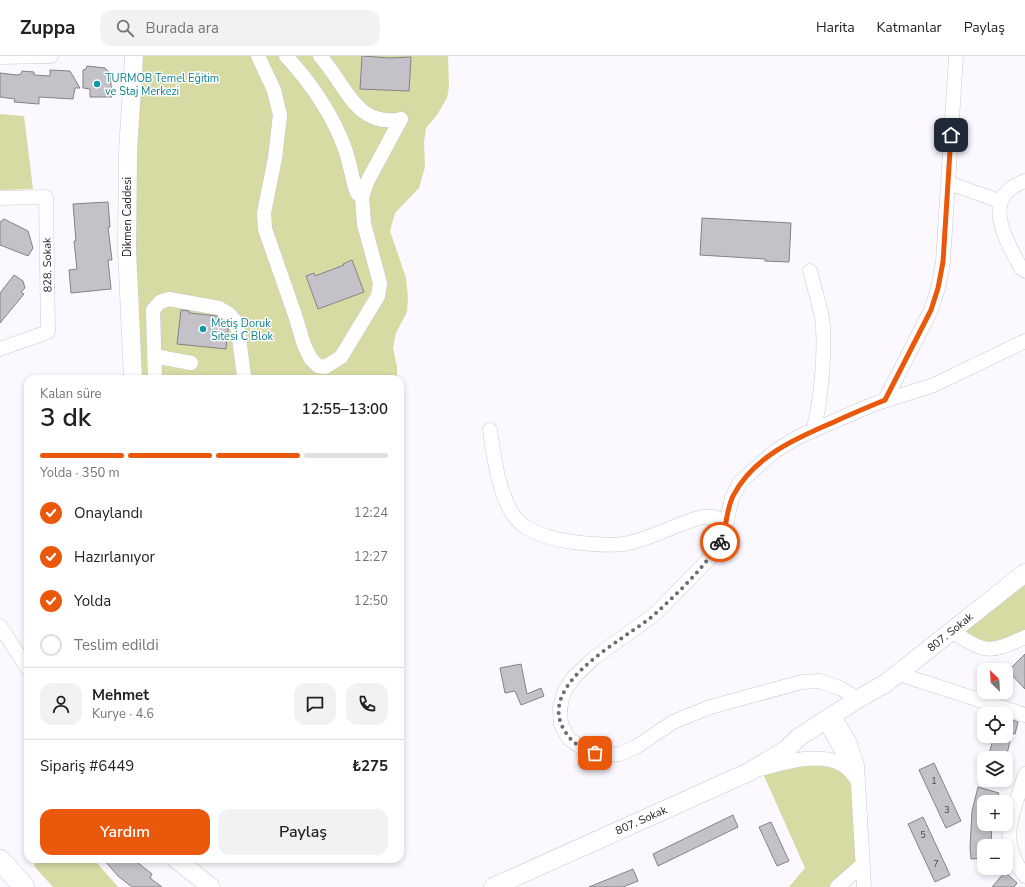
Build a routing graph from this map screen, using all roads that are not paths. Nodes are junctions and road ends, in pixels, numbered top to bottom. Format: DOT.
graph roads {
  1 [pos="51,56"];
  2 [pos="134,56"];
  3 [pos="258,56"];
  4 [pos="286,56"];
  5 [pos="320,56"];
  6 [pos="956,56"];
  7 [pos="0,57"];
  8 [pos="1025,181"];
  9 [pos="948,183"];
  10 [pos="362,197"];
  11 [pos="0,198"];
  12 [pos="1000,201"];
  13 [pos="810,270"];
  14 [pos="1025,272"];
  15 [pos="1025,341"];
  16 [pos="0,349"];
  17 [pos="154,356"];
  18 [pos="191,363"];
  19 [pos="133,375"];
  20 [pos="155,375"];
  21 [pos="244,375"];
  22 [pos="885,400"];
  23 [pos="490,430"];
  24 [pos="813,430"];
  25 [pos="727,522"];
  26 [pos="1025,573"];
  27 [pos="0,626"];
  28 [pos="952,631"];
  29 [pos="1025,637"];
  30 [pos="24,663"];
  31 [pos="899,674"];
  32 [pos="875,691"];
  33 [pos="858,699"];
  34 [pos="1025,715"];
  35 [pos="831,722"];
  36 [pos="749,772"];
  37 [pos="1025,774"];
  38 [pos="857,780"];
  39 [pos="0,860"];
  40 [pos="181,863"];
  41 [pos="862,865"];
  42 [pos="1025,876"];
  43 [pos="23,883"];
  44 [pos="211,887"];
  45 [pos="493,887"];
  46 [pos="837,887"];
  47 [pos="864,887"];
  1 -- 7 [label="street"];
  2 -- 19 [label="main road, Dikmen Caddesi"];
  3 -- 10 [label="street"];
  4 -- 10 [label="street"];
  5 -- 10 [label="street"];
  6 -- 9 [label="street"];
  8 -- 12 [label="street"];
  9 -- 12 [label="street"];
  9 -- 22 [label="street"];
  11 -- 16 [label="street, 828. Sokak"];
  12 -- 14 [label="street"];
  13 -- 24 [label="street"];
  15 -- 22 [label="street"];
  17 -- 18 [label="street"];
  17 -- 20 [label="street"];
  17 -- 21 [label="street"];
  22 -- 24 [label="street"];
  23 -- 25 [label="street"];
  24 -- 25 [label="street"];
  25 -- 33 [label="street"];
  26 -- 28 [label="main road, 807. Sokak"];
  27 -- 30 [label="street"];
  28 -- 29 [label="street"];
  28 -- 31 [label="main road, 807. Sokak"];
  31 -- 32 [label="main road, 807. Sokak"];
  31 -- 34 [label="street"];
  32 -- 33 [label="main road, 807. Sokak"];
  32 -- 35 [label="main road, 807. Sokak"];
  33 -- 35 [label="main road, 807. Sokak"];
  35 -- 36 [label="main road, 807. Sokak"];
  35 -- 38 [label="street"];
  36 -- 38 [label="street"];
  36 -- 45 [label="main road, 807. Sokak"];
  37 -- 42 [label="street"];
  38 -- 41 [label="street"];
  39 -- 43 [label="highway"];
  40 -- 44 [label="main road"];
  41 -- 46 [label="street"];
  41 -- 47 [label="street"];
}
